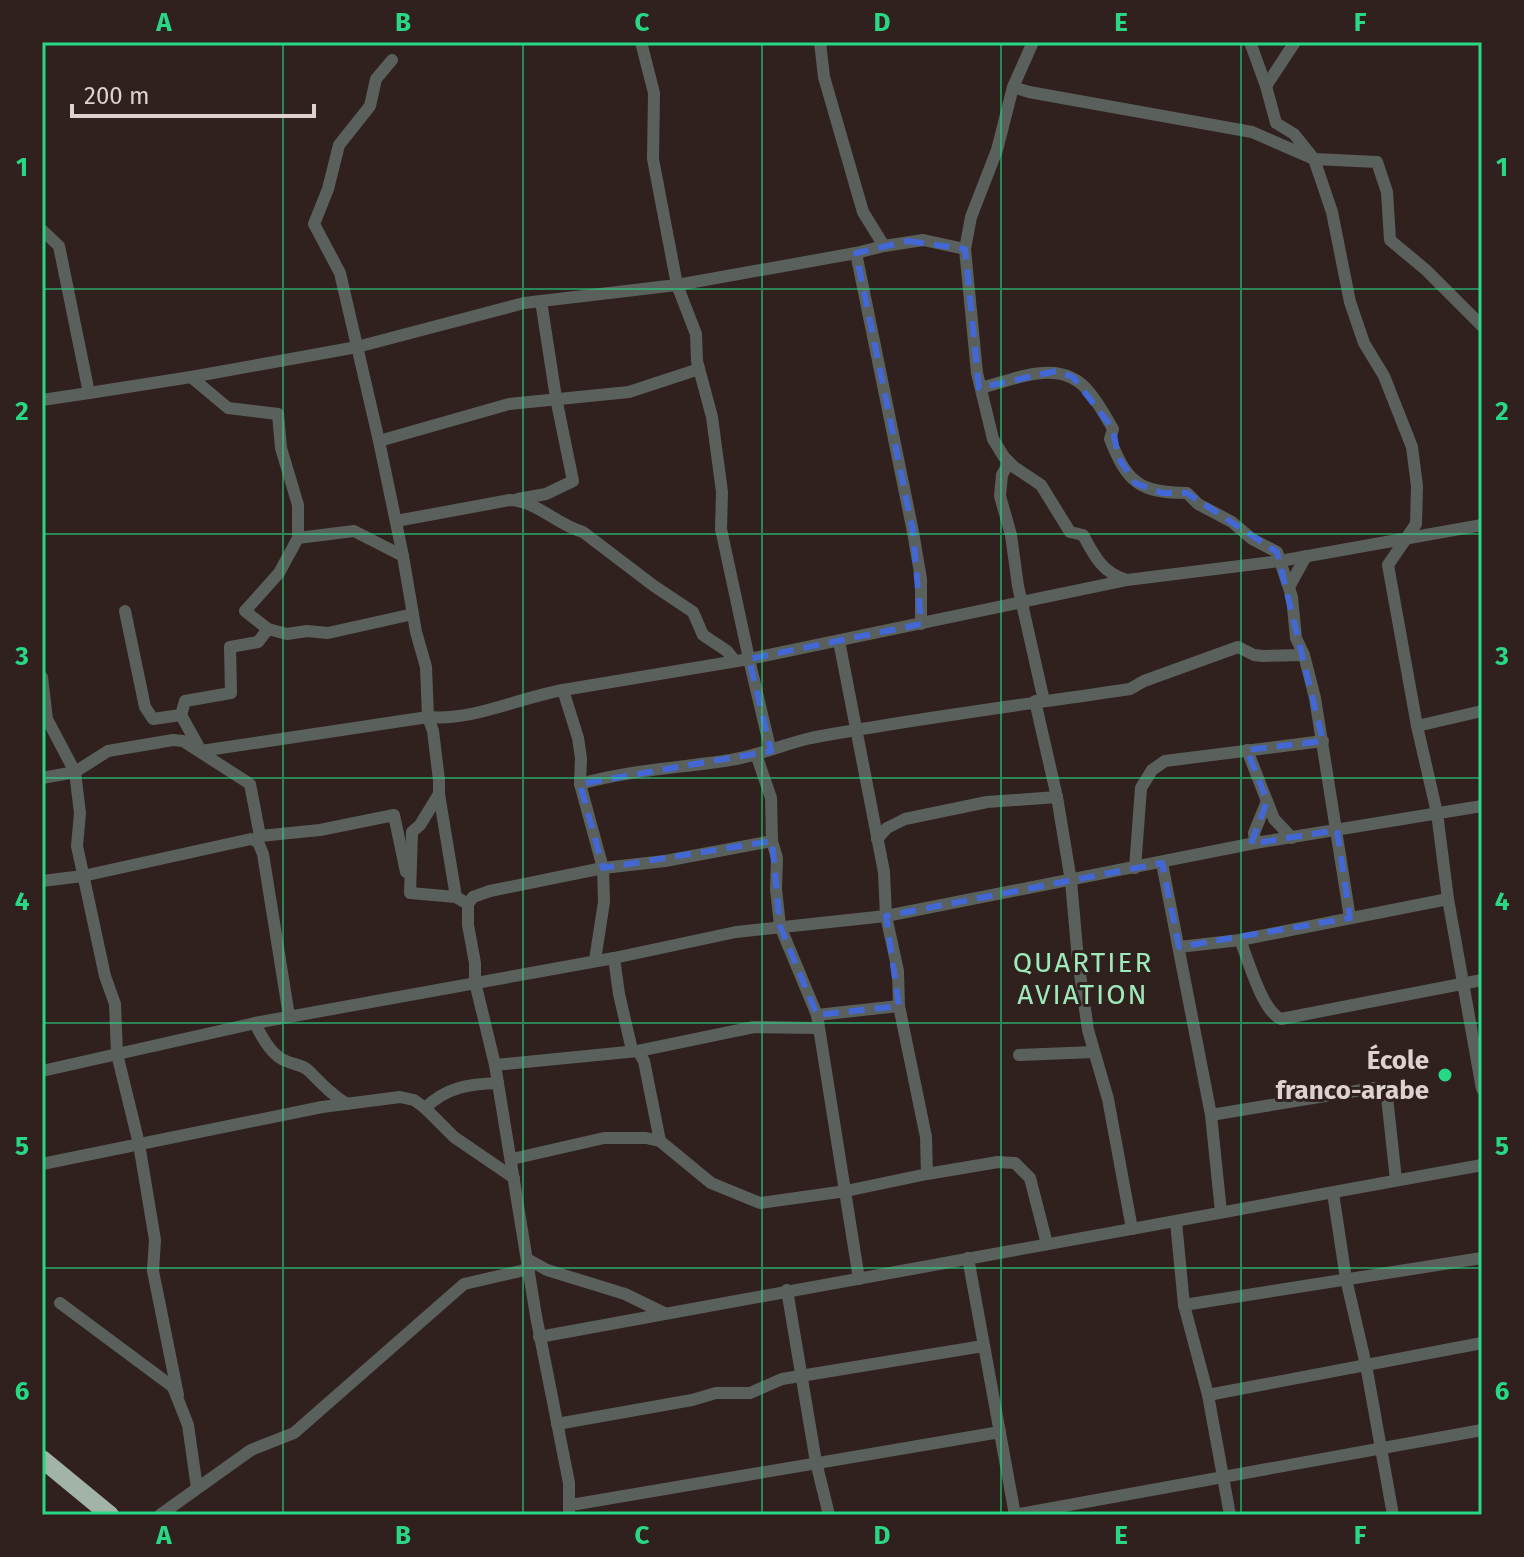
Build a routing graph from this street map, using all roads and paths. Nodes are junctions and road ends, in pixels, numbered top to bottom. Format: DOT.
graph roads {
  1 [pos="641,42"];
  2 [pos="820,42"];
  3 [pos="1033,42"];
  4 [pos="1250,42"];
  5 [pos="1295,42"];
  6 [pos="392,60"];
  7 [pos="1266,86"];
  8 [pos="1013,87"];
  9 [pos="1314,159"];
  10 [pos="42,230"];
  11 [pos="884,246"];
  12 [pos="965,249"];
  13 [pos="856,253"];
  14 [pos="677,285"];
  15 [pos="541,301"];
  16 [pos="1482,326"];
  17 [pos="357,347"];
  18 [pos="699,369"];
  19 [pos="191,377"];
  20 [pos="981,388"];
  21 [pos="89,393"];
  22 [pos="556,398"];
  23 [pos="42,400"];
  24 [pos="379,441"];
  25 [pos="1009,462"];
  26 [pos="510,500"];
  27 [pos="396,521"];
  28 [pos="1482,525"];
  29 [pos="298,538"];
  30 [pos="1408,538"];
  31 [pos="1381,543"];
  32 [pos="403,556"];
  33 [pos="1306,556"];
  34 [pos="1280,561"];
  35 [pos="1388,565"];
  36 [pos="1127,580"];
  37 [pos="1289,587"];
  38 [pos="1023,601"];
  39 [pos="125,611"];
  40 [pos="413,614"];
  41 [pos="921,624"];
  42 [pos="268,629"];
  43 [pos="839,641"];
  44 [pos="1304,655"];
  45 [pos="742,660"];
  46 [pos="42,677"];
  47 [pos="563,690"];
  48 [pos="1040,701"];
  49 [pos="1482,711"];
  50 [pos="181,715"];
  51 [pos="428,717"];
  52 [pos="1417,726"];
  53 [pos="855,731"];
  54 [pos="1323,741"];
  55 [pos="770,748"];
  56 [pos="1247,750"];
  57 [pos="201,751"];
  58 [pos="756,754"];
  59 [pos="75,772"];
  60 [pos="42,778"];
  61 [pos="580,784"];
  62 [pos="439,794"];
  63 [pos="1057,797"];
  64 [pos="1267,801"];
  65 [pos="1482,806"];
  66 [pos="1437,813"];
  67 [pos="1337,830"];
  68 [pos="1292,838"];
  69 [pos="877,839"];
  70 [pos="772,841"];
  71 [pos="1255,843"];
  72 [pos="1162,863"];
  73 [pos="603,868"];
  74 [pos="1135,868"];
  75 [pos="83,876"];
  76 [pos="42,881"];
  77 [pos="1071,881"];
  78 [pos="410,893"];
  79 [pos="1448,899"];
  80 [pos="462,901"];
  81 [pos="886,916"];
  82 [pos="1350,918"];
  83 [pos="780,926"];
  84 [pos="1240,940"];
  85 [pos="1179,947"];
  86 [pos="614,958"];
  87 [pos="595,960"];
  88 [pos="1482,980"];
  89 [pos="475,982"];
  90 [pos="1463,983"];
  91 [pos="899,1006"];
  92 [pos="289,1016"];
  93 [pos="818,1022"];
  94 [pos="255,1023"];
  95 [pos="635,1050"];
  96 [pos="1094,1052"];
  97 [pos="117,1054"];
  98 [pos="1019,1055"];
  99 [pos="495,1065"];
  100 [pos="42,1071"];
  101 [pos="498,1083"];
  102 [pos="1482,1089"];
  103 [pos="347,1104"];
  104 [pos="425,1108"];
  105 [pos="1211,1115"];
  106 [pos="660,1141"];
  107 [pos="139,1144"];
  108 [pos="512,1159"];
  109 [pos="42,1164"];
  110 [pos="1482,1165"];
  111 [pos="927,1174"];
  112 [pos="514,1178"];
  113 [pos="1396,1180"];
  114 [pos="846,1191"];
  115 [pos="1333,1193"];
  116 [pos="1221,1212"];
  117 [pos="1176,1222"];
  118 [pos="1132,1229"];
  119 [pos="1047,1244"];
  120 [pos="968,1258"];
  121 [pos="1482,1258"];
  122 [pos="528,1264"];
  123 [pos="859,1279"];
  124 [pos="1346,1279"];
  125 [pos="787,1290"];
  126 [pos="60,1303"];
  127 [pos="1184,1305"];
  128 [pos="664,1313"];
  129 [pos="539,1337"];
  130 [pos="1482,1343"];
  131 [pos="983,1346"];
  132 [pos="1366,1365"];
  133 [pos="801,1376"];
  134 [pos="178,1395"];
  135 [pos="1208,1395"];
  136 [pos="557,1424"];
  137 [pos="1482,1430"];
  138 [pos="1000,1432"];
  139 [pos="1380,1448"];
  140 [pos="42,1459"];
  141 [pos="816,1462"];
  142 [pos="1223,1476"];
  143 [pos="197,1488"];
  144 [pos="570,1510"];
  145 [pos="110,1515"];
  146 [pos="160,1515"];
  147 [pos="829,1515"];
  148 [pos="1015,1515"];
  149 [pos="1230,1515"];
  150 [pos="1393,1515"];
  1 -- 14 [label="street"];
  2 -- 11 [label="street"];
  3 -- 8 [label="street"];
  4 -- 7 [label="street"];
  5 -- 7 [label="street"];
  6 -- 17 [label="street"];
  7 -- 9 [label="street"];
  8 -- 9 [label="street"];
  8 -- 12 [label="street"];
  9 -- 16 [label="street"];
  9 -- 30 [label="street"];
  10 -- 21 [label="street"];
  11 -- 12 [label="street"];
  11 -- 13 [label="street"];
  12 -- 20 [label="street"];
  13 -- 14 [label="street"];
  13 -- 41 [label="street"];
  14 -- 15 [label="street"];
  14 -- 18 [label="street"];
  15 -- 17 [label="street"];
  15 -- 22 [label="street"];
  17 -- 19 [label="street"];
  17 -- 24 [label="street"];
  18 -- 22 [label="street"];
  18 -- 45 [label="street"];
  19 -- 21 [label="street"];
  19 -- 29 [label="street"];
  20 -- 25 [label="street"];
  20 -- 34 [label="street"];
  21 -- 23 [label="street"];
  22 -- 24 [label="street"];
  22 -- 26 [label="street"];
  24 -- 27 [label="street"];
  25 -- 36 [label="street"];
  25 -- 38 [label="street"];
  26 -- 27 [label="street"];
  26 -- 45 [label="street"];
  27 -- 32 [label="street"];
  28 -- 30 [label="street"];
  29 -- 32 [label="street"];
  29 -- 42 [label="street"];
  30 -- 31 [label="street"];
  30 -- 35 [label="street"];
  31 -- 33 [label="street"];
  31 -- 35 [label="street"];
  32 -- 40 [label="street"];
  33 -- 34 [label="street"];
  33 -- 37 [label="street"];
  34 -- 36 [label="street"];
  34 -- 37 [label="street"];
  35 -- 52 [label="street"];
  36 -- 38 [label="street"];
  37 -- 44 [label="street"];
  38 -- 41 [label="street"];
  38 -- 48 [label="street"];
  39 -- 50 [label="street"];
  40 -- 42 [label="street"];
  40 -- 51 [label="street"];
  41 -- 43 [label="street"];
  42 -- 50 [label="street"];
  43 -- 45 [label="street"];
  43 -- 53 [label="street"];
  44 -- 48 [label="street"];
  44 -- 54 [label="street"];
  45 -- 47 [label="street"];
  45 -- 55 [label="street"];
  46 -- 59 [label="street"];
  47 -- 51 [label="street"];
  47 -- 61 [label="street"];
  48 -- 53 [label="street"];
  48 -- 63 [label="street"];
  49 -- 52 [label="street"];
  50 -- 57 [label="street"];
  51 -- 57 [label="street"];
  51 -- 62 [label="street"];
  52 -- 66 [label="street"];
  53 -- 55 [label="street"];
  53 -- 69 [label="street"];
  54 -- 56 [label="street"];
  54 -- 67 [label="street"];
  55 -- 58 [label="street"];
  56 -- 64 [label="street"];
  56 -- 74 [label="street"];
  57 -- 59 [label="street"];
  57 -- 78 [label="street"];
  58 -- 61 [label="street"];
  58 -- 70 [label="street"];
  59 -- 60 [label="street"];
  59 -- 75 [label="street"];
  61 -- 73 [label="street"];
  62 -- 78 [label="street"];
  62 -- 80 [label="street"];
  63 -- 69 [label="street"];
  63 -- 77 [label="street"];
  64 -- 68 [label="street"];
  64 -- 71 [label="street"];
  65 -- 66 [label="street"];
  66 -- 67 [label="street"];
  66 -- 79 [label="street"];
  67 -- 68 [label="street"];
  67 -- 82 [label="street"];
  68 -- 71 [label="street"];
  69 -- 81 [label="street"];
  70 -- 73 [label="street"];
  70 -- 83 [label="street"];
  71 -- 72 [label="street"];
  72 -- 74 [label="street"];
  72 -- 85 [label="street"];
  73 -- 80 [label="street"];
  73 -- 87 [label="street"];
  74 -- 77 [label="street"];
  75 -- 76 [label="street"];
  75 -- 92 [label="street"];
  75 -- 97 [label="street"];
  77 -- 81 [label="street"];
  77 -- 96 [label="street"];
  78 -- 80 [label="street"];
  79 -- 82 [label="street"];
  79 -- 90 [label="street"];
  80 -- 89 [label="street"];
  81 -- 83 [label="street"];
  81 -- 91 [label="street"];
  82 -- 84 [label="street"];
  83 -- 86 [label="street"];
  83 -- 93 [label="street"];
  84 -- 85 [label="street"];
  84 -- 90 [label="street"];
  85 -- 105 [label="street"];
  86 -- 87 [label="street"];
  86 -- 95 [label="street"];
  87 -- 89 [label="street"];
  88 -- 90 [label="street"];
  89 -- 92 [label="street"];
  89 -- 99 [label="street"];
  90 -- 102 [label="street"];
  91 -- 93 [label="street"];
  91 -- 111 [label="street"];
  92 -- 94 [label="street"];
  93 -- 95 [label="street"];
  93 -- 114 [label="street"];
  94 -- 97 [label="street"];
  94 -- 103 [label="street"];
  95 -- 99 [label="street"];
  95 -- 106 [label="street"];
  96 -- 98 [label="street"];
  96 -- 118 [label="street"];
  97 -- 100 [label="street"];
  97 -- 107 [label="street"];
  99 -- 101 [label="street"];
  101 -- 104 [label="street"];
  101 -- 108 [label="street"];
  103 -- 104 [label="street"];
  103 -- 107 [label="street"];
  104 -- 112 [label="street"];
  105 -- 113 [label="street"];
  105 -- 116 [label="street"];
  106 -- 108 [label="street"];
  106 -- 114 [label="street"];
  107 -- 109 [label="street"];
  107 -- 134 [label="street"];
  108 -- 112 [label="street"];
  110 -- 113 [label="street"];
  111 -- 114 [label="street"];
  111 -- 119 [label="street"];
  112 -- 122 [label="street"];
  113 -- 115 [label="street"];
  114 -- 123 [label="street"];
  115 -- 116 [label="street"];
  115 -- 124 [label="street"];
  116 -- 117 [label="street"];
  117 -- 118 [label="street"];
  117 -- 127 [label="street"];
  118 -- 119 [label="street"];
  119 -- 120 [label="street"];
  120 -- 123 [label="street"];
  120 -- 131 [label="street"];
  121 -- 124 [label="street"];
  122 -- 128 [label="street"];
  122 -- 129 [label="street"];
  122 -- 143 [label="street"];
  123 -- 125 [label="street"];
  124 -- 127 [label="street"];
  124 -- 132 [label="street"];
  125 -- 128 [label="street"];
  125 -- 133 [label="street"];
  126 -- 134 [label="street"];
  127 -- 135 [label="street"];
  128 -- 129 [label="street"];
  129 -- 136 [label="street"];
  130 -- 132 [label="street"];
  131 -- 133 [label="street"];
  131 -- 138 [label="street"];
  132 -- 135 [label="street"];
  132 -- 139 [label="street"];
  133 -- 136 [label="street"];
  133 -- 141 [label="street"];
  134 -- 143 [label="street"];
  135 -- 142 [label="street"];
  136 -- 144 [label="street"];
  137 -- 139 [label="street"];
  138 -- 141 [label="street"];
  138 -- 148 [label="street"];
  139 -- 142 [label="street"];
  139 -- 150 [label="street"];
  140 -- 145 [label="highway"];
  141 -- 144 [label="street"];
  141 -- 147 [label="street"];
  142 -- 148 [label="street"];
  142 -- 149 [label="street"];
  143 -- 146 [label="street"];
}
